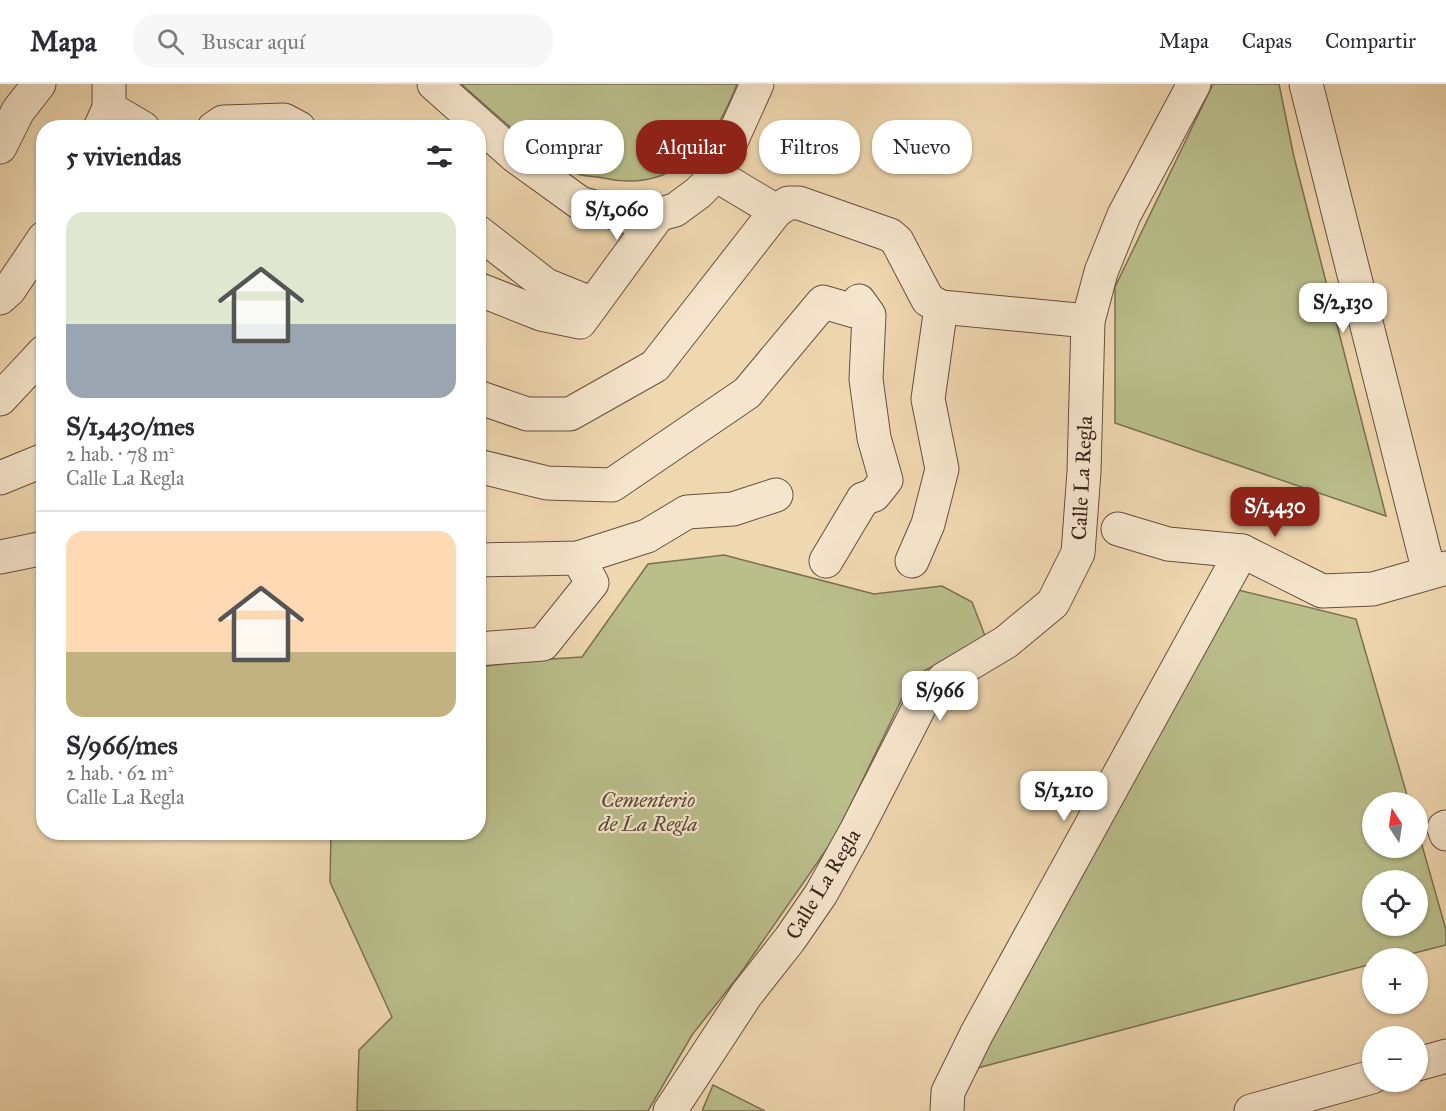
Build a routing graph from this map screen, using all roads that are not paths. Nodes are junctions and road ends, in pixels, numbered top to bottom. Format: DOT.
graph roads {
  1 [pos="39,84"];
  2 [pos="434,84"];
  3 [pos="757,84"];
  4 [pos="1194,84"];
  5 [pos="1306,84"];
  6 [pos="106,107"];
  7 [pos="128,120"];
  8 [pos="474,120"];
  9 [pos="486,130"];
  10 [pos="0,147"];
  11 [pos="716,175"];
  12 [pos="776,211"];
  13 [pos="659,214"];
  14 [pos="486,238"];
  15 [pos="36,250"];
  16 [pos="486,292"];
  17 [pos="0,298"];
  18 [pos="593,304"];
  19 [pos="941,307"];
  20 [pos="1088,321"];
  21 [pos="36,361"];
  22 [pos="0,399"];
  23 [pos="486,400"];
  24 [pos="36,463"];
  25 [pos="486,468"];
  26 [pos="0,478"];
  27 [pos="776,495"];
  28 [pos="1118,529"];
  29 [pos="36,550"];
  30 [pos="1242,551"];
  31 [pos="0,557"];
  32 [pos="578,558"];
  33 [pos="486,560"];
  34 [pos="826,561"];
  35 [pos="912,561"];
  36 [pos="1438,570"];
  37 [pos="486,649"];
  38 [pos="1446,1056"];
  39 [pos="1428,1061"];
  40 [pos="1362,1080"];
  41 [pos="670,1111"];
  42 [pos="947,1111"];
  43 [pos="1251,1111"];
  1 -- 10 [label="street"];
  2 -- 8 [label="street"];
  3 -- 11 [label="street"];
  4 -- 20 [label="street, Calle La Regla"];
  5 -- 36 [label="street"];
  6 -- 7 [label="street"];
  9 -- 13 [label="street"];
  11 -- 12 [label="street"];
  11 -- 13 [label="street"];
  12 -- 19 [label="street"];
  12 -- 23 [label="street"];
  13 -- 18 [label="street"];
  14 -- 18 [label="street"];
  15 -- 17 [label="street"];
  16 -- 18 [label="street"];
  19 -- 20 [label="street"];
  19 -- 35 [label="street"];
  20 -- 41 [label="street, Calle La Regla"];
  21 -- 22 [label="street"];
  24 -- 26 [label="street"];
  25 -- 34 [label="street"];
  27 -- 32 [label="street"];
  28 -- 30 [label="street"];
  29 -- 31 [label="street"];
  30 -- 36 [label="street"];
  30 -- 42 [label="street"];
  32 -- 33 [label="street"];
  32 -- 37 [label="street"];
  38 -- 39 [label="street"];
  40 -- 43 [label="street"];
}
